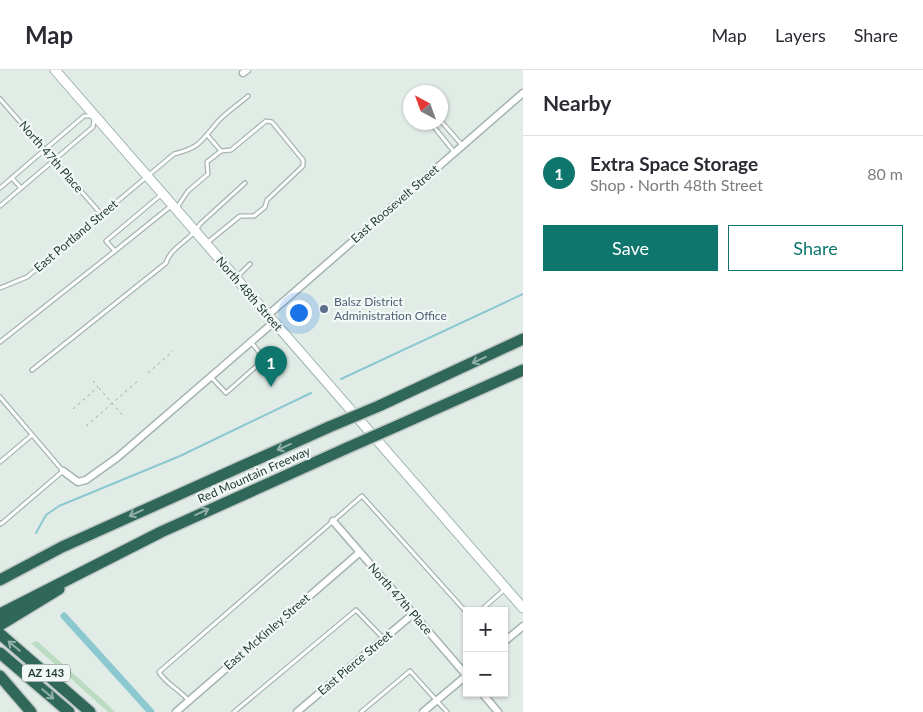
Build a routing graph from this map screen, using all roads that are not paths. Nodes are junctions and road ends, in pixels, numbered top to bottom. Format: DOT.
graph roads {
  1 [pos="55,70"];
  2 [pos="523,93"];
  3 [pos="248,96"];
  4 [pos="0,99"];
  5 [pos="95,116"];
  6 [pos="448,129"];
  7 [pos="436,130"];
  8 [pos="208,136"];
  9 [pos="462,146"];
  10 [pos="45,150"];
  11 [pos="220,152"];
  12 [pos="455,153"];
  13 [pos="54,160"];
  14 [pos="148,176"];
  15 [pos="12,178"];
  16 [pos="246,183"];
  17 [pos="0,188"];
  18 [pos="21,188"];
  19 [pos="163,194"];
  20 [pos="0,206"];
  21 [pos="174,207"];
  22 [pos="102,215"];
  23 [pos="196,232"];
  24 [pos="206,244"];
  25 [pos="115,251"];
  26 [pos="250,264"];
  27 [pos="236,278"];
  28 [pos="0,288"];
  29 [pos="271,318"];
  30 [pos="523,340"];
  31 [pos="0,342"];
  32 [pos="251,342"];
  33 [pos="32,370"];
  34 [pos="523,370"];
  35 [pos="211,376"];
  36 [pos="523,379"];
  37 [pos="0,397"];
  38 [pos="398,426"];
  39 [pos="32,434"];
  40 [pos="0,462"];
  41 [pos="63,471"];
  42 [pos="333,521"];
  43 [pos="1,523"];
  44 [pos="360,552"];
  45 [pos="0,580"];
  46 [pos="506,589"];
  47 [pos="485,607"];
  48 [pos="523,608"];
  49 [pos="463,609"];
  50 [pos="16,611"];
  51 [pos="0,614"];
  52 [pos="413,614"];
  53 [pos="0,625"];
  54 [pos="523,626"];
  55 [pos="0,634"];
  56 [pos="384,639"];
  57 [pos="508,639"];
  58 [pos="0,653"];
  59 [pos="463,670"];
  60 [pos="0,676"];
  61 [pos="463,678"];
  62 [pos="485,697"];
  63 [pos="188,700"];
  64 [pos="437,700"];
  65 [pos="31,712"];
  66 [pos="70,712"];
  67 [pos="90,712"];
  68 [pos="175,712"];
  69 [pos="234,712"];
  70 [pos="297,712"];
  71 [pos="361,712"];
  72 [pos="423,712"];
  73 [pos="447,712"];
  74 [pos="498,712"];
  1 -- 5 [label="street, North 48th Street"];
  2 -- 9 [label="street, East Roosevelt Street"];
  3 -- 8 [label="lane, East Portland Street"];
  4 -- 10 [label="lane, North 47th Place"];
  5 -- 10 [label="lane"];
  5 -- 13 [label="lane"];
  5 -- 14 [label="street, North 48th Street"];
  6 -- 9 [label="lane"];
  7 -- 12 [label="lane"];
  8 -- 11 [label="lane"];
  8 -- 14 [label="lane, East Portland Street"];
  9 -- 12 [label="street, East Roosevelt Street"];
  10 -- 13 [label="lane, North 47th Place"];
  10 -- 15 [label="lane"];
  11 -- 21 [label="lane"];
  11 -- 24 [label="lane"];
  12 -- 29 [label="street, East Roosevelt Street"];
  13 -- 18 [label="lane"];
  13 -- 22 [label="lane, North 47th Place"];
  14 -- 19 [label="street, North 48th Street"];
  14 -- 22 [label="lane, East Portland Street"];
  15 -- 17 [label="lane"];
  15 -- 18 [label="lane"];
  16 -- 23 [label="lane"];
  18 -- 20 [label="lane"];
  19 -- 21 [label="street, North 48th Street"];
  19 -- 25 [label="lane"];
  21 -- 23 [label="street, North 48th Street"];
  21 -- 25 [label="lane"];
  22 -- 28 [label="lane, East Portland Street"];
  23 -- 24 [label="street, North 48th Street"];
  23 -- 33 [label="lane"];
  24 -- 27 [label="street, North 48th Street"];
  25 -- 31 [label="lane"];
  26 -- 27 [label="lane"];
  27 -- 29 [label="street, North 48th Street"];
  29 -- 32 [label="street, East Roosevelt Street"];
  29 -- 46 [label="street, North 48th Street"];
  30 -- 45 [label="highway, Red Mountain Freeway, one-way, bridge"];
  32 -- 35 [label="street, East Roosevelt Street"];
  32 -- 35 [label="lane"];
  34 -- 38 [label="highway, Red Mountain Freeway"];
  35 -- 41 [label="street, East Roosevelt Street"];
  36 -- 38 [label="highway"];
  37 -- 39 [label="lane"];
  50 -- 38 [label="highway, Red Mountain Freeway, one-way, bridge"];
  39 -- 40 [label="lane"];
  39 -- 41 [label="lane"];
  41 -- 43 [label="lane"];
  42 -- 44 [label="street, North 47th Place"];
  42 -- 49 [label="lane"];
  42 -- 63 [label="lane"];
  44 -- 52 [label="street, North 47th Place"];
  44 -- 63 [label="street, East McKinley Street"];
  46 -- 47 [label="lane"];
  46 -- 48 [label="street, North 48th Street"];
  50 -- 51 [label="highway"];
  50 -- 53 [label="highway"];
  52 -- 56 [label="street, East Pierce Street"];
  52 -- 59 [label="street, North 47th Place"];
  54 -- 57 [label="street"];
  67 -- 55 [label="highway, AZ 143, one-way"];
  56 -- 69 [label="lane"];
  56 -- 70 [label="street, East Pierce Street"];
  58 -- 66 [label="highway, AZ 143, one-way"];
  60 -- 65 [label="highway"];
  61 -- 64 [label="street"];
  62 -- 74 [label="street"];
  63 -- 68 [label="street, East McKinley Street"];
  64 -- 71 [label="lane"];
  64 -- 72 [label="street"];
  64 -- 73 [label="lane"];
}
